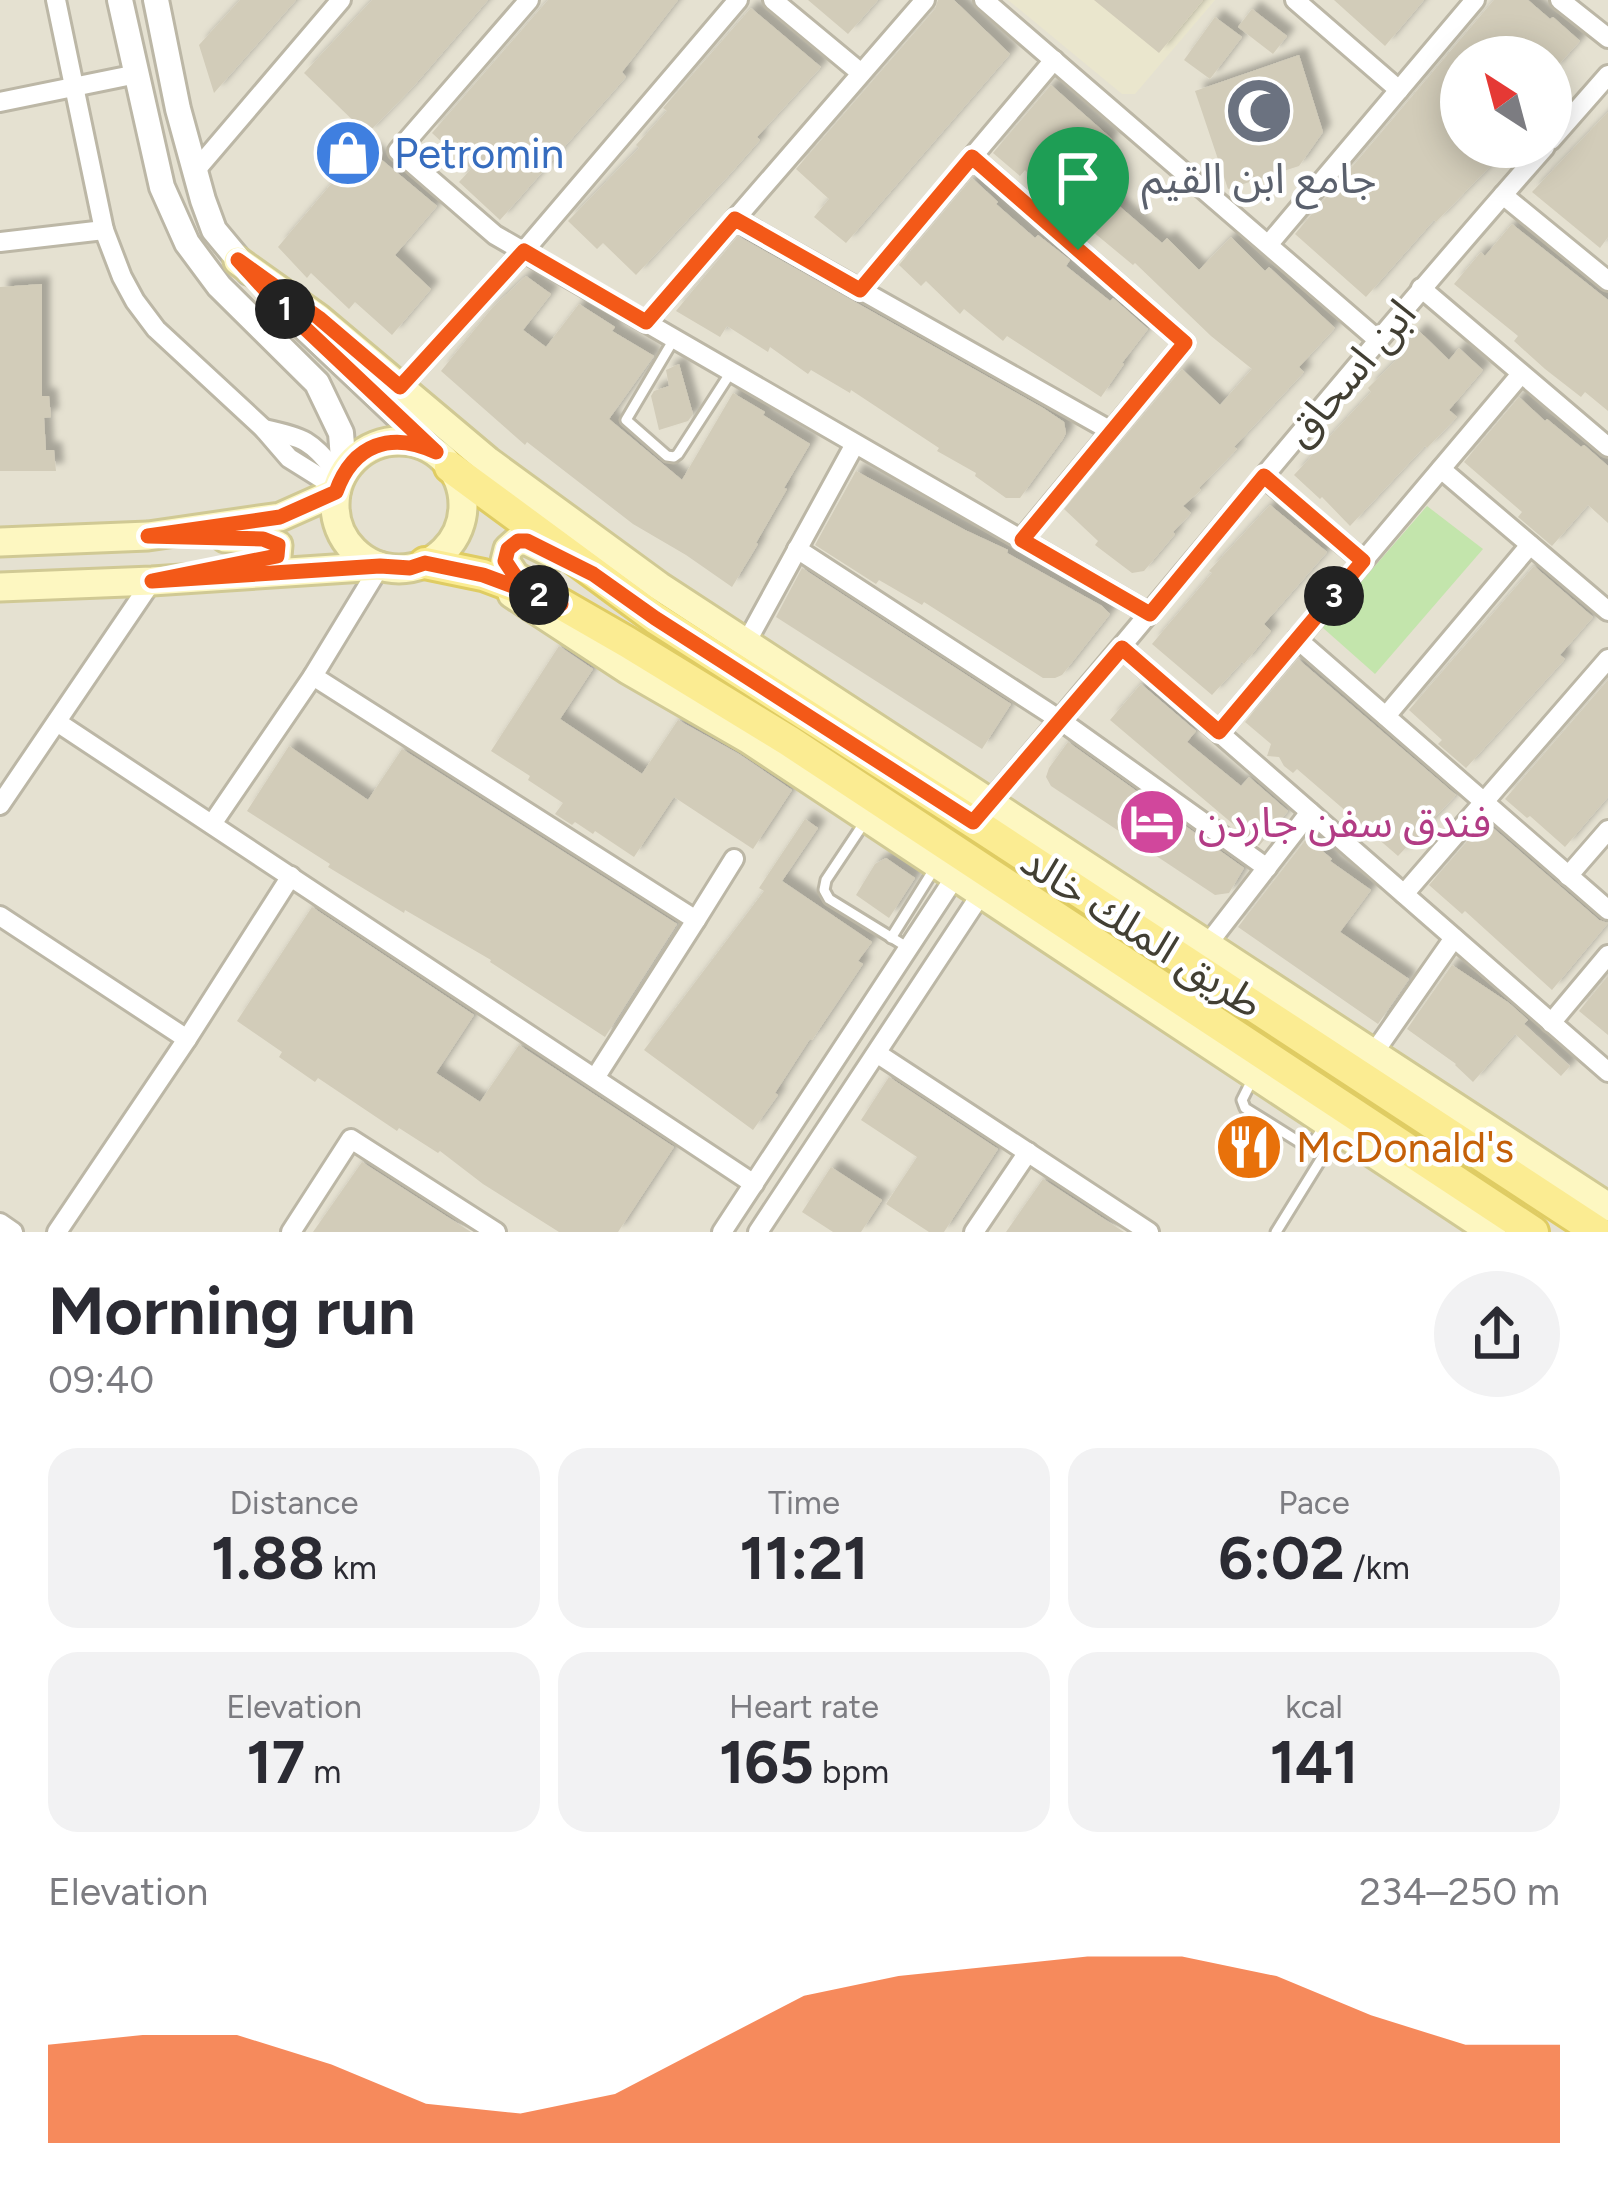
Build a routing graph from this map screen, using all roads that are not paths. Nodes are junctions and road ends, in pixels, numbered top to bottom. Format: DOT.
graph roads {
  1 [pos="56,0"];
  2 [pos="120,0"];
  3 [pos="156,0"];
  4 [pos="341,0"];
  5 [pos="530,0"];
  6 [pos="738,0"];
  7 [pos="772,0"];
  8 [pos="925,0"];
  9 [pos="984,0"];
  10 [pos="1295,0"];
  11 [pos="1475,0"];
  12 [pos="1560,0"];
  13 [pos="1608,38"];
  14 [pos="1054,60"];
  15 [pos="862,73"];
  16 [pos="137,74"];
  17 [pos="1608,75"];
  18 [pos="74,87"];
  19 [pos="1399,90"];
  20 [pos="0,102"];
  21 [pos="1572,116"];
  22 [pos="972,157"];
  23 [pos="1527,168"];
  24 [pos="196,170"];
  25 [pos="1503,195"];
  26 [pos="735,219"];
  27 [pos="104,230"];
  28 [pos="1,238"];
  29 [pos="1268,245"];
  30 [pos="524,251"];
  31 [pos="238,260"];
  32 [pos="1605,273"];
  33 [pos="1421,288"];
  34 [pos="860,290"];
  35 [pos="646,322"];
  36 [pos="674,339"];
  37 [pos="1378,340"];
  38 [pos="731,371"];
  39 [pos="1521,374"];
  40 [pos="400,387"];
  41 [pos="1111,431"];
  42 [pos="856,443"];
  43 [pos="1608,447"];
  44 [pos="443,460"];
  45 [pos="1441,469"];
  46 [pos="1264,476"];
  47 [pos="340,482"];
  48 [pos="148,536"];
  49 [pos="1022,540"];
  50 [pos="0,542"];
  51 [pos="1530,545"];
  52 [pos="797,549"];
  53 [pos="1363,561"];
  54 [pos="425,563"];
  55 [pos="380,566"];
  56 [pos="593,574"];
  57 [pos="483,575"];
  58 [pos="152,581"];
  59 [pos="0,587"];
  60 [pos="561,604"];
  61 [pos="1608,611"];
  62 [pos="1150,614"];
  63 [pos="1297,639"];
  64 [pos="746,643"];
  65 [pos="1122,648"];
  66 [pos="1608,659"];
  67 [pos="313,676"];
  68 [pos="1386,716"];
  69 [pos="1060,720"];
  70 [pos="57,722"];
  71 [pos="1219,732"];
  72 [pos="1485,801"];
  73 [pos="0,806"];
  74 [pos="982,812"];
  75 [pos="1310,812"];
  76 [pos="867,818"];
  77 [pos="212,824"];
  78 [pos="1608,830"];
  79 [pos="734,859"];
  80 [pos="1267,868"];
  81 [pos="946,871"];
  82 [pos="292,876"];
  83 [pos="1568,876"];
  84 [pos="981,894"];
  85 [pos="1404,894"];
  86 [pos="1608,910"];
  87 [pos="0,916"];
  88 [pos="696,920"];
  89 [pos="1454,938"];
  90 [pos="900,943"];
  91 [pos="1208,945"];
  92 [pos="1608,955"];
  93 [pos="1551,1022"];
  94 [pos="187,1039"];
  95 [pos="878,1054"];
  96 [pos="1373,1054"];
  97 [pos="1608,1072"];
  98 [pos="596,1078"];
  99 [pos="1332,1127"];
  100 [pos="1028,1152"];
  101 [pos="754,1184"];
  102 [pos="1608,1207"];
  103 [pos="0,1223"];
  104 [pos="13,1232"];
  105 [pos="57,1232"];
  106 [pos="291,1232"];
  107 [pos="496,1232"];
  108 [pos="722,1232"];
  109 [pos="758,1232"];
  110 [pos="974,1232"];
  111 [pos="1149,1232"];
  112 [pos="1276,1232"];
  113 [pos="1492,1232"];
  114 [pos="1533,1232"];
  115 [pos="1598,1232"];
  1 -- 18 [label="street"];
  2 -- 16 [label="street"];
  3 -- 24 [label="street"];
  4 -- 24 [label="street"];
  5 -- 30 [label="street"];
  6 -- 30 [label="street"];
  7 -- 15 [label="street"];
  8 -- 15 [label="street"];
  9 -- 14 [label="street"];
  10 -- 19 [label="street"];
  11 -- 19 [label="street"];
  12 -- 13 [label="street"];
  14 -- 22 [label="street"];
  14 -- 29 [label="street"];
  15 -- 26 [label="street"];
  16 -- 18 [label="street"];
  16 -- 47 [label="street"];
  17 -- 21 [label="street"];
  18 -- 20 [label="street"];
  18 -- 27 [label="street"];
  19 -- 29 [label="street"];
  22 -- 34 [label="street"];
  22 -- 41 [label="street"];
  23 -- 25 [label="street, ابن اسحاق"];
  24 -- 31 [label="street"];
  25 -- 32 [label="street"];
  25 -- 33 [label="street, ابن اسحاق"];
  26 -- 34 [label="street"];
  26 -- 35 [label="street"];
  27 -- 28 [label="street"];
  27 -- 47 [label="street"];
  29 -- 37 [label="street"];
  30 -- 35 [label="street"];
  30 -- 40 [label="street"];
  31 -- 40 [label="main road"];
  31 -- 44 [label="street"];
  33 -- 37 [label="street, ابن اسحاق"];
  33 -- 39 [label="street"];
  34 -- 41 [label="street"];
  35 -- 36 [label="street"];
  36 -- 38 [label="street"];
  36 -- 38 [label="lane"];
  37 -- 46 [label="street, ابن اسحاق"];
  38 -- 42 [label="street"];
  39 -- 43 [label="street"];
  39 -- 45 [label="street"];
  40 -- 64 [label="main road"];
  41 -- 49 [label="street"];
  42 -- 49 [label="street"];
  42 -- 52 [label="street"];
  44 -- 47 [label="main road"];
  44 -- 54 [label="main road"];
  44 -- 56 [label="main road, طريق الملك خالد"];
  45 -- 51 [label="street"];
  45 -- 53 [label="street"];
  46 -- 53 [label="street"];
  46 -- 62 [label="street, ابن اسحاق"];
  47 -- 48 [label="main road"];
  47 -- 55 [label="main road"];
  48 -- 50 [label="main road"];
  48 -- 58 [label="main road"];
  49 -- 62 [label="street"];
  51 -- 61 [label="street"];
  51 -- 68 [label="street"];
  52 -- 64 [label="street"];
  52 -- 69 [label="street"];
  53 -- 63 [label="street"];
  54 -- 55 [label="main road"];
  54 -- 57 [label="main road, طريق الملك خالد"];
  55 -- 58 [label="main road"];
  55 -- 67 [label="street"];
  56 -- 60 [label="main road"];
  56 -- 74 [label="main road, طريق الملك خالد"];
  57 -- 60 [label="main road, طريق الملك خالد"];
  57 -- 76 [label="main road"];
  58 -- 59 [label="main road"];
  58 -- 70 [label="street"];
  60 -- 114 [label="main road, طريق الملك خالد"];
  62 -- 65 [label="street, ابن اسحاق"];
  63 -- 68 [label="street"];
  63 -- 71 [label="street"];
  64 -- 74 [label="main road"];
  65 -- 69 [label="street, ابن اسحاق"];
  65 -- 71 [label="street"];
  66 -- 72 [label="street"];
  67 -- 77 [label="street"];
  67 -- 88 [label="street"];
  68 -- 72 [label="street"];
  69 -- 74 [label="street, ابن اسحاق"];
  69 -- 80 [label="street"];
  70 -- 73 [label="street"];
  70 -- 77 [label="street"];
  71 -- 75 [label="street"];
  72 -- 83 [label="street"];
  72 -- 85 [label="street"];
  74 -- 91 [label="main road"];
  74 -- 115 [label="main road, طريق الملك خالد"];
  75 -- 80 [label="street"];
  75 -- 85 [label="street"];
  76 -- 81 [label="main road"];
  76 -- 90 [label="lane"];
  77 -- 82 [label="street"];
  78 -- 83 [label="street"];
  79 -- 88 [label="street"];
  80 -- 91 [label="street"];
  81 -- 84 [label="main road"];
  81 -- 90 [label="street"];
  82 -- 94 [label="street"];
  82 -- 98 [label="street"];
  83 -- 86 [label="street"];
  84 -- 95 [label="street"];
  84 -- 99 [label="main road"];
  85 -- 89 [label="street"];
  87 -- 94 [label="street"];
  88 -- 98 [label="street"];
  89 -- 93 [label="street"];
  89 -- 96 [label="street"];
  90 -- 101 [label="street"];
  91 -- 96 [label="main road"];
  92 -- 93 [label="street"];
  93 -- 97 [label="street"];
  94 -- 105 [label="street"];
  95 -- 100 [label="street"];
  95 -- 109 [label="street"];
  96 -- 102 [label="main road"];
  98 -- 101 [label="street"];
  99 -- 112 [label="lane"];
  99 -- 113 [label="main road"];
  100 -- 110 [label="street"];
  100 -- 111 [label="street"];
  101 -- 108 [label="street"];
  103 -- 104 [label="street"];
  106 -- 107 [label="street"];
}
